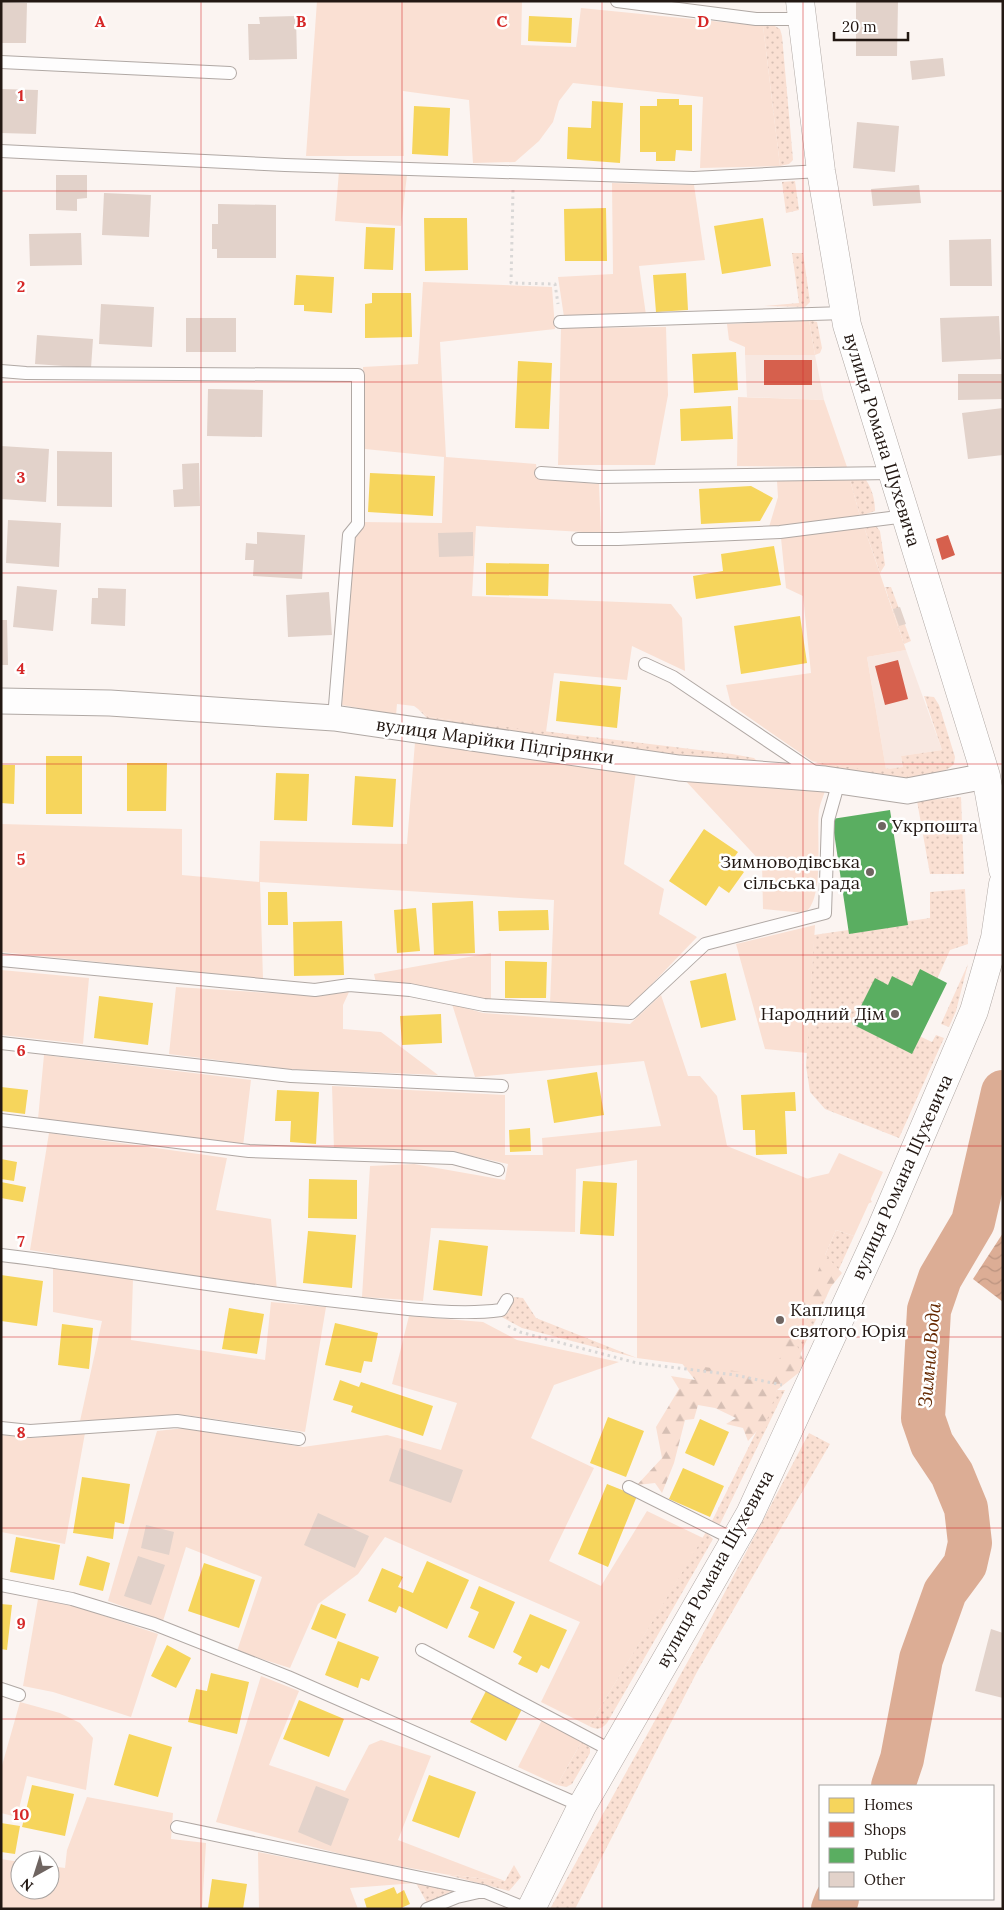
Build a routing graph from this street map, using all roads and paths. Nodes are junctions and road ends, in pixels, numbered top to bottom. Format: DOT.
graph roads {
  1 [pos="617,1"];
  2 [pos="801,10"];
  3 [pos="1,62"];
  4 [pos="230,73"];
  5 [pos="1,151"];
  6 [pos="821,171"];
  7 [pos="513,173"];
  8 [pos="845,313"];
  9 [pos="560,322"];
  10 [pos="1,371"];
  11 [pos="541,473"];
  12 [pos="893,473"];
  13 [pos="906,516"];
  14 [pos="578,539"];
  15 [pos="645,664"];
  16 [pos="1,701"];
  17 [pos="334,718"];
  18 [pos="986,776"];
  19 [pos="832,780"];
  20 [pos="1003,870"];
  21 [pos="1003,884"];
  22 [pos="1,960"];
  23 [pos="1,1042"];
  24 [pos="502,1086"];
  25 [pos="1,1120"];
  26 [pos="498,1170"];
  27 [pos="1,1255"];
  28 [pos="507,1300"];
  29 [pos="483,1312"];
  30 [pos="787,1386"];
  31 [pos="1,1428"];
  32 [pos="299,1439"];
  33 [pos="629,1487"];
  34 [pos="735,1540"];
  35 [pos="1,1585"];
  36 [pos="422,1650"];
  37 [pos="1,1689"];
  38 [pos="19,1695"];
  39 [pos="614,1752"];
  40 [pos="582,1806"];
  41 [pos="177,1827"];
  42 [pos="483,1891"];
  43 [pos="427,1909"];
  44 [pos="527,1909"];
  45 [pos="531,1909"];
  1 -- 2 [label="lane"];
  2 -- 6 [label="main road, вулиця Романа Шухевича"];
  3 -- 4 [label="lane"];
  5 -- 7 [label="lane"];
  6 -- 7 [label="lane"];
  6 -- 8 [label="main road, вулиця Романа Шухевича"];
  7 -- 9 [label="path"];
  8 -- 9 [label="lane"];
  8 -- 12 [label="main road, вулиця Романа Шухевича"];
  10 -- 17 [label="lane"];
  11 -- 12 [label="lane"];
  12 -- 13 [label="main road, вулиця Романа Шухевича"];
  13 -- 14 [label="lane"];
  13 -- 18 [label="main road, вулиця Романа Шухевича"];
  15 -- 19 [label="lane"];
  16 -- 17 [label="street, вулиця Марійки Підгірянки"];
  17 -- 19 [label="street, вулиця Марійки Підгірянки"];
  18 -- 19 [label="street, вулиця Марійки Підгірянки"];
  18 -- 20 [label="main road, вулиця Романа Шухевича"];
  19 -- 22 [label="lane"];
  21 -- 34 [label="main road, вулиця Романа Шухевича"];
  23 -- 24 [label="lane"];
  25 -- 26 [label="lane"];
  27 -- 29 [label="lane"];
  28 -- 29 [label="lane"];
  29 -- 30 [label="path"];
  31 -- 32 [label="lane"];
  33 -- 34 [label="lane"];
  34 -- 39 [label="main road, вулиця Романа Шухевича"];
  35 -- 40 [label="lane"];
  36 -- 39 [label="lane"];
  37 -- 38 [label="lane"];
  39 -- 40 [label="main road, вулиця Романа Шухевича"];
  40 -- 45 [label="main road, вулиця Романа Шухевича"];
  41 -- 42 [label="lane"];
  42 -- 43 [label="lane"];
  42 -- 44 [label="lane"];
}
